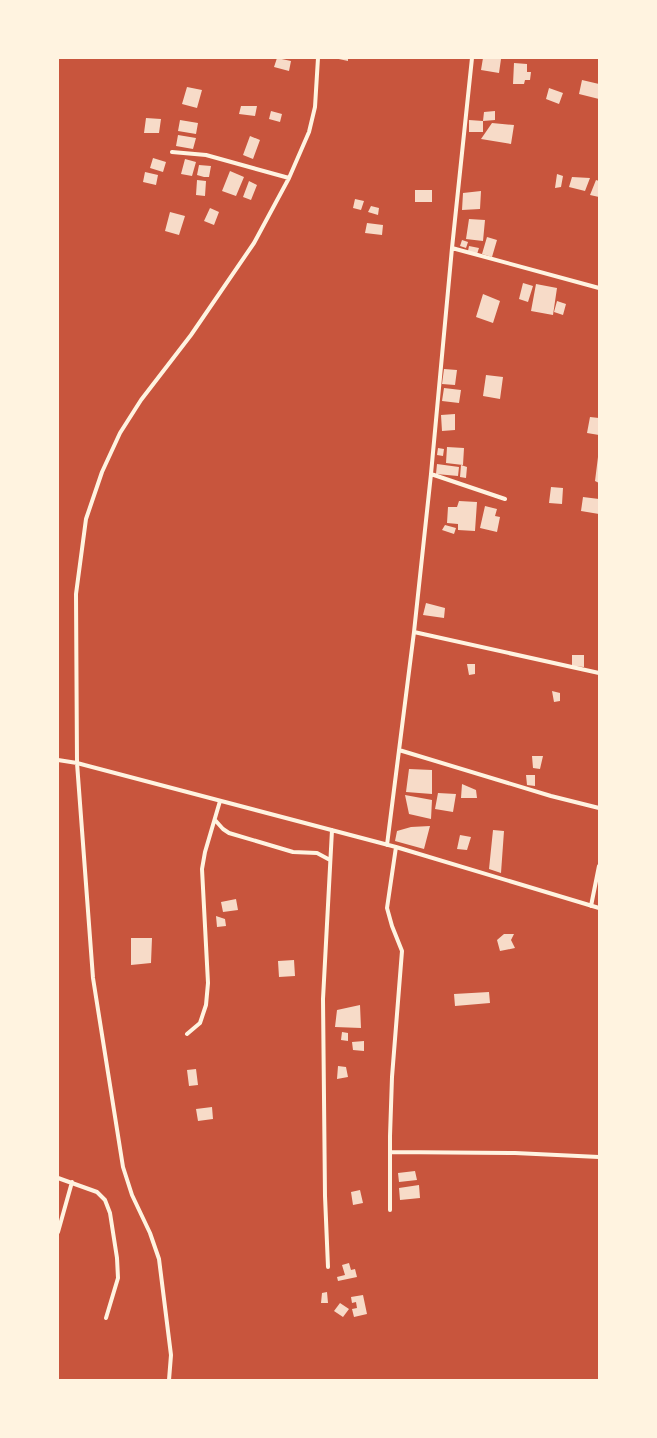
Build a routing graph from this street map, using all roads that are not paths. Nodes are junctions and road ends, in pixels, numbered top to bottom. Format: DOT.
graph roads {
  1 [pos="318,58"];
  2 [pos="472,58"];
  3 [pos="172,152"];
  4 [pos="289,178"];
  5 [pos="452,248"];
  6 [pos="599,288"];
  7 [pos="431,474"];
  8 [pos="505,499"];
  9 [pos="414,632"];
  10 [pos="599,673"];
  11 [pos="399,750"];
  12 [pos="58,760"];
  13 [pos="77,763"];
  14 [pos="220,801"];
  15 [pos="599,808"];
  16 [pos="215,820"];
  17 [pos="332,830"];
  18 [pos="387,845"];
  19 [pos="396,847"];
  20 [pos="330,860"];
  21 [pos="599,866"];
  22 [pos="592,906"];
  23 [pos="599,908"];
  24 [pos="187,1034"];
  25 [pos="390,1152"];
  26 [pos="599,1157"];
  27 [pos="58,1178"];
  28 [pos="72,1182"];
  29 [pos="390,1210"];
  30 [pos="58,1232"];
  31 [pos="328,1267"];
  32 [pos="106,1318"];
  33 [pos="169,1380"];
  1 -- 4 [label="street"];
  2 -- 5 [label="street"];
  3 -- 4 [label="street"];
  4 -- 13 [label="street"];
  5 -- 6 [label="street"];
  5 -- 7 [label="street"];
  7 -- 8 [label="street"];
  7 -- 9 [label="street"];
  9 -- 10 [label="street"];
  9 -- 11 [label="street"];
  11 -- 15 [label="street"];
  11 -- 18 [label="street"];
  12 -- 13 [label="street"];
  13 -- 14 [label="street"];
  13 -- 33 [label="street"];
  14 -- 16 [label="street"];
  14 -- 17 [label="street"];
  16 -- 20 [label="street"];
  16 -- 24 [label="street"];
  17 -- 18 [label="street"];
  17 -- 20 [label="street"];
  18 -- 19 [label="street"];
  19 -- 22 [label="street"];
  19 -- 25 [label="street"];
  20 -- 31 [label="street"];
  21 -- 22 [label="street"];
  22 -- 23 [label="street"];
  25 -- 26 [label="street"];
  25 -- 29 [label="street"];
  27 -- 28 [label="street"];
  28 -- 30 [label="street"];
  28 -- 32 [label="street"];
}
